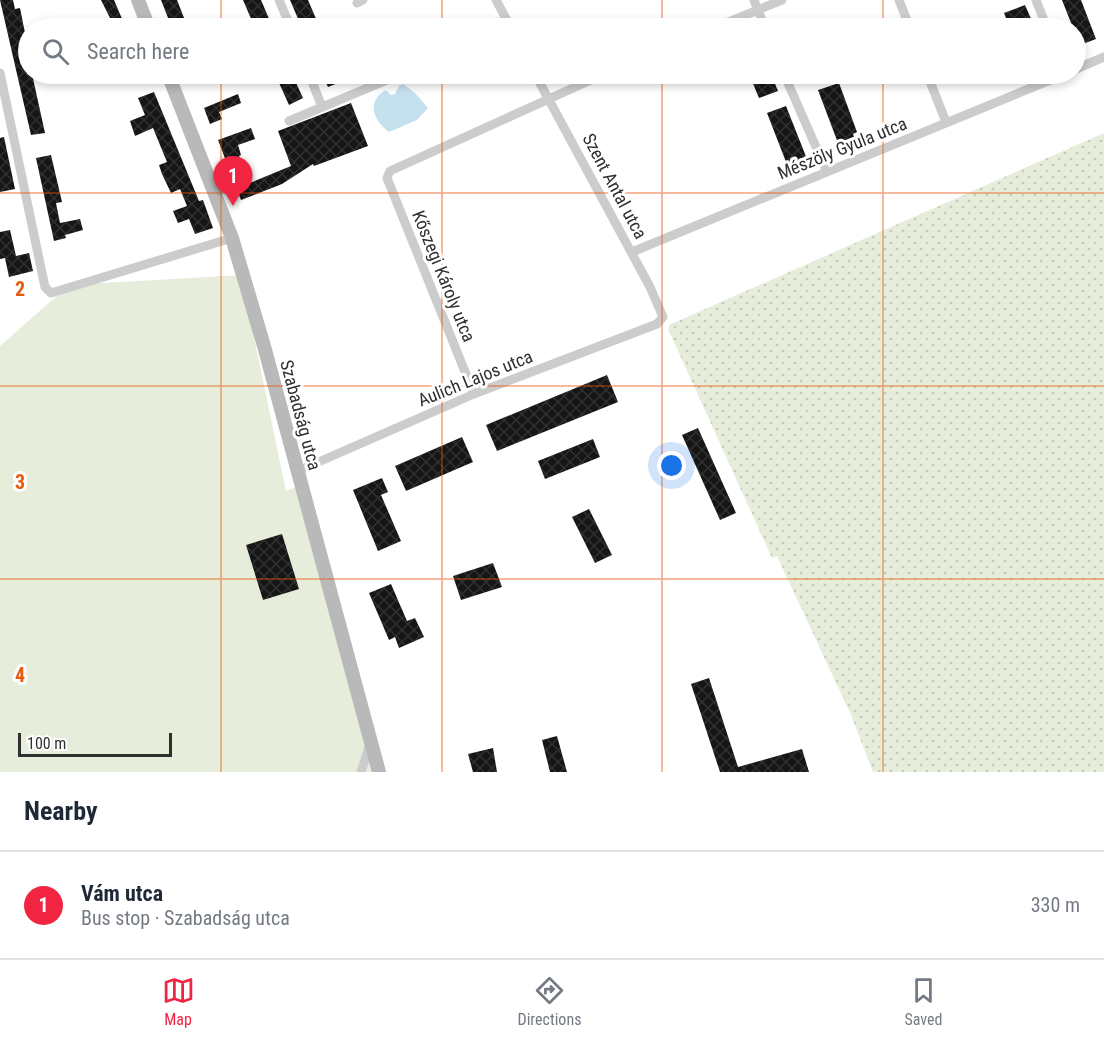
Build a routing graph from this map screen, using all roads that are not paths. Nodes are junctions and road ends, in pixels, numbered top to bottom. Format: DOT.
graph roads {
  1 [pos="138,0"];
  2 [pos="279,0"];
  3 [pos="496,0"];
  4 [pos="754,0"];
  5 [pos="782,0"];
  6 [pos="899,0"];
  7 [pos="1036,0"];
  8 [pos="757,11"];
  9 [pos="145,18"];
  10 [pos="287,18"];
  11 [pos="505,18"];
  12 [pos="739,18"];
  13 [pos="760,18"];
  14 [pos="906,18"];
  15 [pos="1043,18"];
  16 [pos="1104,57"];
  17 [pos="1086,65"];
  18 [pos="0,73"];
  19 [pos="172,84"];
  20 [pos="313,84"];
  21 [pos="377,84"];
  22 [pos="541,84"];
  23 [pos="582,84"];
  24 [pos="788,84"];
  25 [pos="931,84"];
  26 [pos="1040,84"];
  27 [pos="549,99"];
  28 [pos="322,107"];
  29 [pos="289,121"];
  30 [pos="946,122"];
  31 [pos="826,172"];
  32 [pos="232,238"];
  33 [pos="632,252"];
  34 [pos="663,316"];
  35 [pos="474,394"];
  36 [pos="298,471"];
  37 [pos="371,741"];
  38 [pos="361,772"];
  39 [pos="379,772"];
  1 -- 9 [label="main road"];
  2 -- 10 [label="street"];
  3 -- 11 [label="street"];
  4 -- 8 [label="street"];
  5 -- 8 [label="street"];
  6 -- 14 [label="street"];
  7 -- 15 [label="street"];
  8 -- 12 [label="street"];
  8 -- 13 [label="street"];
  16 -- 17 [label="street"];
  18 -- 32 [label="street"];
  19 -- 32 [label="main road, Szabadság utca"];
  20 -- 28 [label="street"];
  21 -- 28 [label="street"];
  22 -- 27 [label="street, Szent Antal utca"];
  23 -- 27 [label="street"];
  24 -- 31 [label="street"];
  25 -- 30 [label="street"];
  26 -- 30 [label="street, Mészöly Gyula utca"];
  27 -- 33 [label="street, Szent Antal utca"];
  27 -- 35 [label="street, Kőszegi Károly utca"];
  28 -- 29 [label="street"];
  30 -- 31 [label="street, Mészöly Gyula utca"];
  31 -- 33 [label="street, Mészöly Gyula utca"];
  32 -- 36 [label="main road, Szabadság utca"];
  33 -- 34 [label="street, Szent Antal utca"];
  34 -- 35 [label="street, Aulich Lajos utca"];
  35 -- 36 [label="street, Aulich Lajos utca"];
  36 -- 37 [label="main road, Szabadság utca"];
  37 -- 38 [label="street"];
  37 -- 39 [label="main road, Szabadság utca"];
}
